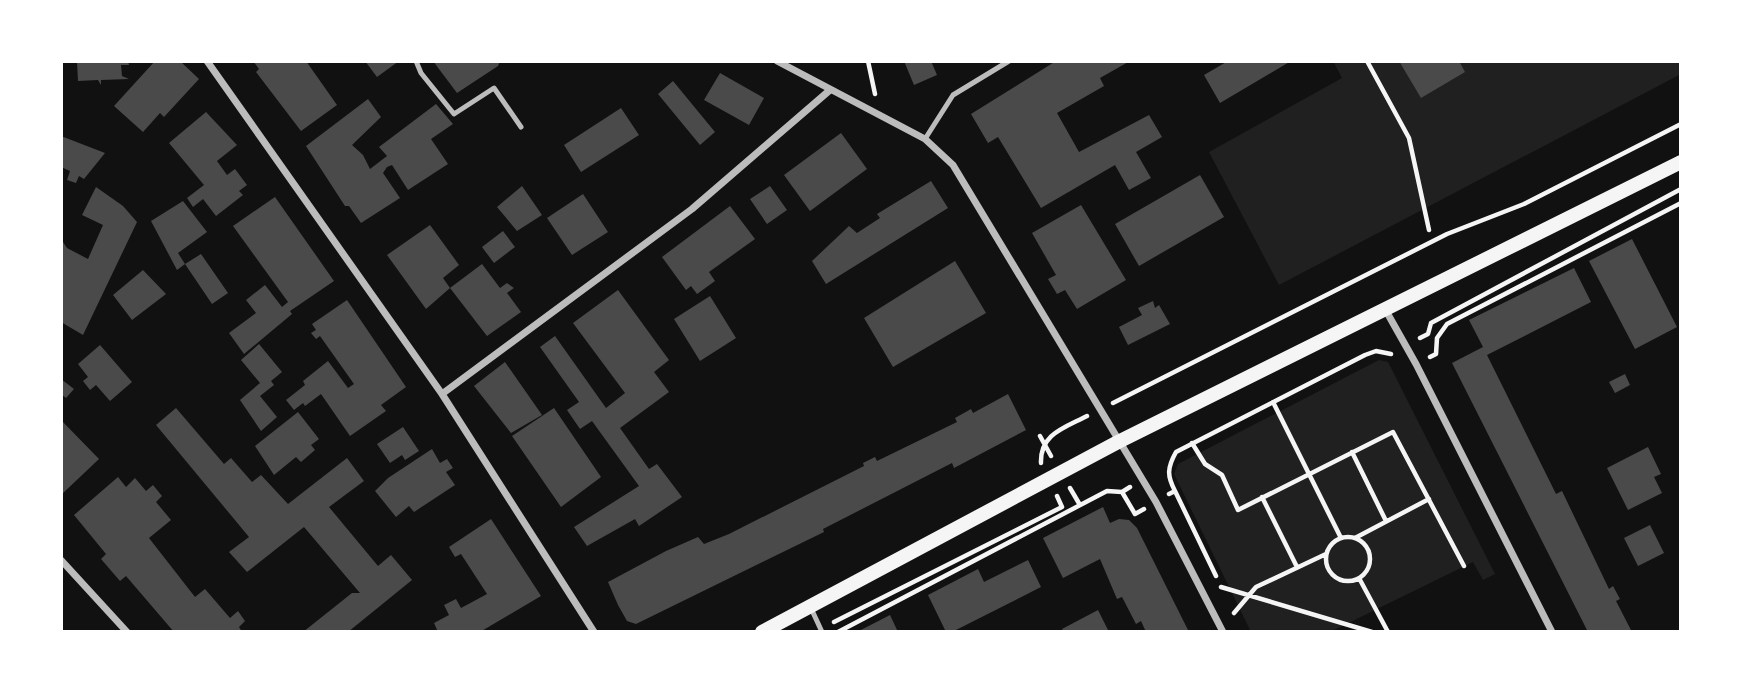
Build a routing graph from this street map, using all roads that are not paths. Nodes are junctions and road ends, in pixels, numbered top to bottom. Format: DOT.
graph roads {
  1 [pos="207,61"];
  2 [pos="416,61"];
  3 [pos="777,61"];
  4 [pos="1009,61"];
  5 [pos="830,90"];
  6 [pos="521,127"];
  7 [pos="925,139"];
  8 [pos="1681,162"];
  9 [pos="1384,308"];
  10 [pos="442,394"];
  11 [pos="1118,442"];
  12 [pos="61,560"];
  13 [pos="810,606"];
  14 [pos="127,632"];
  15 [pos="594,632"];
  16 [pos="762,632"];
  17 [pos="822,632"];
  18 [pos="1223,632"];
  19 [pos="1552,632"];
  1 -- 10 [label="street"];
  2 -- 6 [label="lane"];
  3 -- 5 [label="street"];
  4 -- 7 [label="lane"];
  5 -- 7 [label="street"];
  5 -- 10 [label="street"];
  7 -- 11 [label="street"];
  8 -- 9 [label="main road"];
  9 -- 11 [label="main road"];
  9 -- 19 [label="street"];
  10 -- 15 [label="street"];
  11 -- 13 [label="main road"];
  11 -- 18 [label="street"];
  12 -- 14 [label="street"];
  13 -- 16 [label="main road"];
  13 -- 17 [label="lane"];
}
